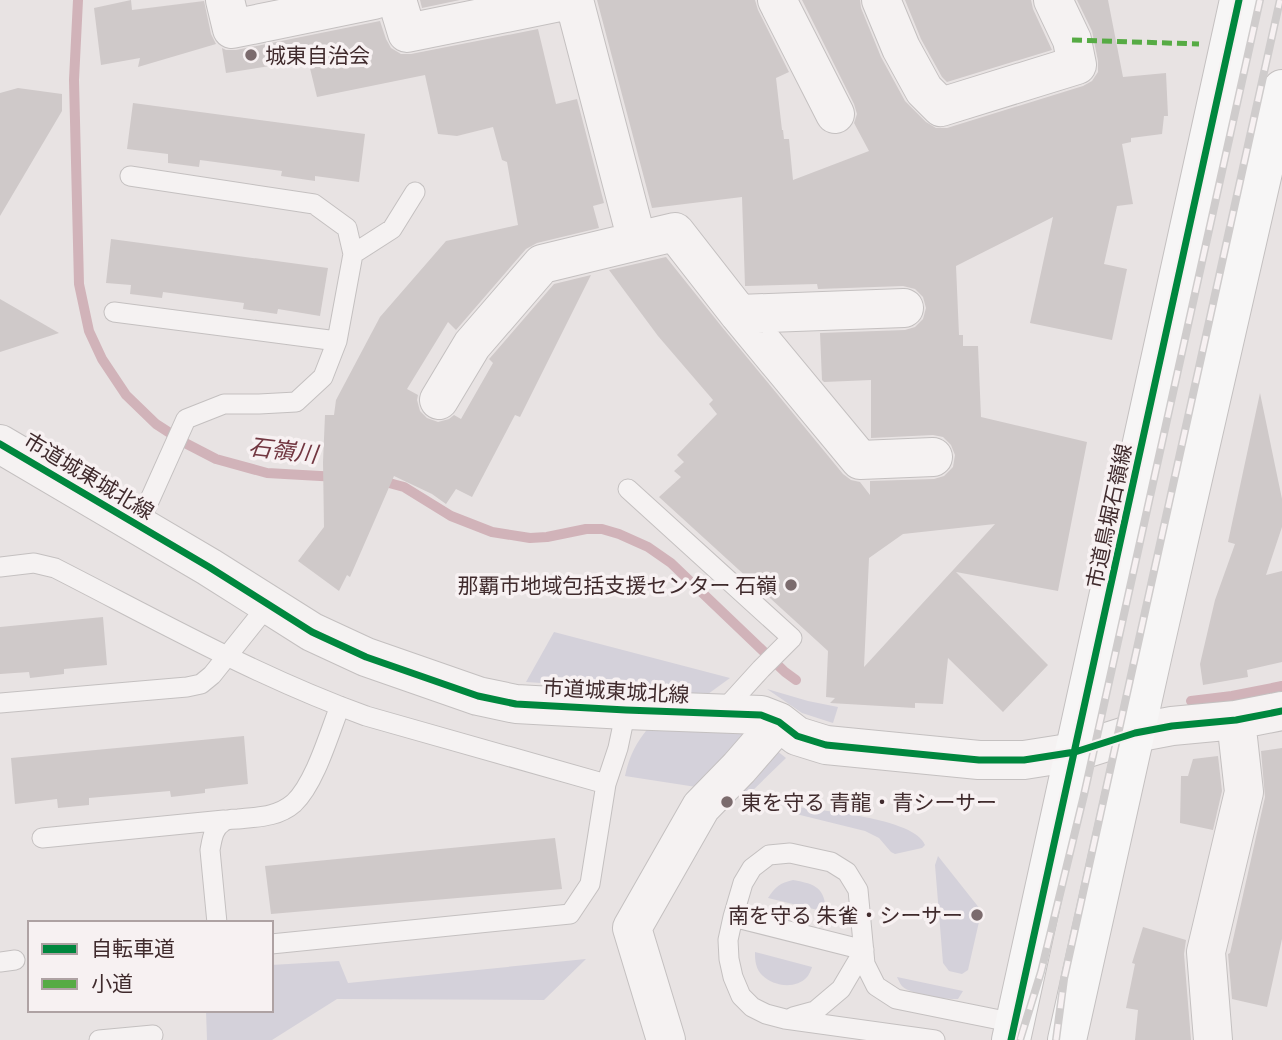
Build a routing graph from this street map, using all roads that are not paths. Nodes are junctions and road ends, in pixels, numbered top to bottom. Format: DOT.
graph roads {
  1 [pos="225,0"];
  2 [pos="374,0"];
  3 [pos="397,0"];
  4 [pos="572,0"];
  5 [pos="777,0"];
  6 [pos="881,0"];
  7 [pos="1053,0"];
  8 [pos="1239,0"];
  9 [pos="1282,89"];
  10 [pos="835,114"];
  11 [pos="130,176"];
  12 [pos="415,192"];
  13 [pos="637,241"];
  14 [pos="353,254"];
  15 [pos="904,309"];
  16 [pos="114,312"];
  17 [pos="739,314"];
  18 [pos="337,341"];
  19 [pos="439,400"];
  20 [pos="0,444"];
  21 [pos="933,457"];
  22 [pos="628,489"];
  23 [pos="138,526"];
  24 [pos="0,567"];
  25 [pos="268,605"];
  26 [pos="227,656"];
  27 [pos="0,703"];
  28 [pos="340,706"];
  29 [pos="626,710"];
  30 [pos="1282,711"];
  31 [pos="721,713"];
  32 [pos="1236,719"];
  33 [pos="779,722"];
  34 [pos="1135,733"];
  35 [pos="1075,752"];
  36 [pos="606,784"];
  37 [pos="224,820"];
  38 [pos="42,838"];
  39 [pos="733,917"];
  40 [pos="217,921"];
  41 [pos="273,944"];
  42 [pos="864,950"];
  43 [pos="785,1019"];
  44 [pos="1013,1031"];
  45 [pos="153,1035"];
  46 [pos="99,1040"];
  47 [pos="666,1040"];
  48 [pos="935,1040"];
  49 [pos="1067,1040"];
  50 [pos="1213,1040"];
  1 -- 2 [label="street"];
  3 -- 4 [label="street"];
  4 -- 13 [label="street"];
  5 -- 10 [label="street"];
  6 -- 7 [label="street"];
  8 -- 35 [label="street, 市道鳥堀石嶺線"];
  9 -- 34 [label="street"];
  11 -- 14 [label="lane"];
  12 -- 14 [label="lane"];
  13 -- 17 [label="street"];
  13 -- 19 [label="street"];
  14 -- 18 [label="lane"];
  15 -- 17 [label="street"];
  16 -- 18 [label="lane"];
  17 -- 21 [label="street"];
  18 -- 23 [label="lane"];
  20 -- 23 [label="street, 市道城東城北線"];
  22 -- 31 [label="lane"];
  23 -- 25 [label="street, 市道城東城北線"];
  24 -- 26 [label="lane"];
  25 -- 26 [label="lane"];
  25 -- 29 [label="street, 市道城東城北線"];
  26 -- 27 [label="lane"];
  26 -- 28 [label="lane"];
  28 -- 36 [label="lane"];
  28 -- 37 [label="lane"];
  29 -- 31 [label="street, 市道城東城北線"];
  29 -- 36 [label="lane"];
  30 -- 32 [label="street, 市道城東城北線"];
  31 -- 33 [label="street, 市道城東城北線"];
  32 -- 34 [label="street, 市道城東城北線"];
  32 -- 50 [label="street"];
  33 -- 35 [label="street, 市道城東城北線"];
  33 -- 47 [label="street"];
  34 -- 35 [label="street, 市道城東城北線"];
  34 -- 49 [label="street"];
  35 -- 44 [label="street, 市道鳥堀石嶺線"];
  36 -- 41 [label="lane"];
  37 -- 38 [label="lane"];
  37 -- 40 [label="lane"];
  39 -- 42 [label="lane"];
  39 -- 42 [label="lane"];
  39 -- 43 [label="lane"];
  42 -- 43 [label="lane"];
  42 -- 44 [label="lane"];
  43 -- 48 [label="lane"];
  45 -- 46 [label="lane"];
}
